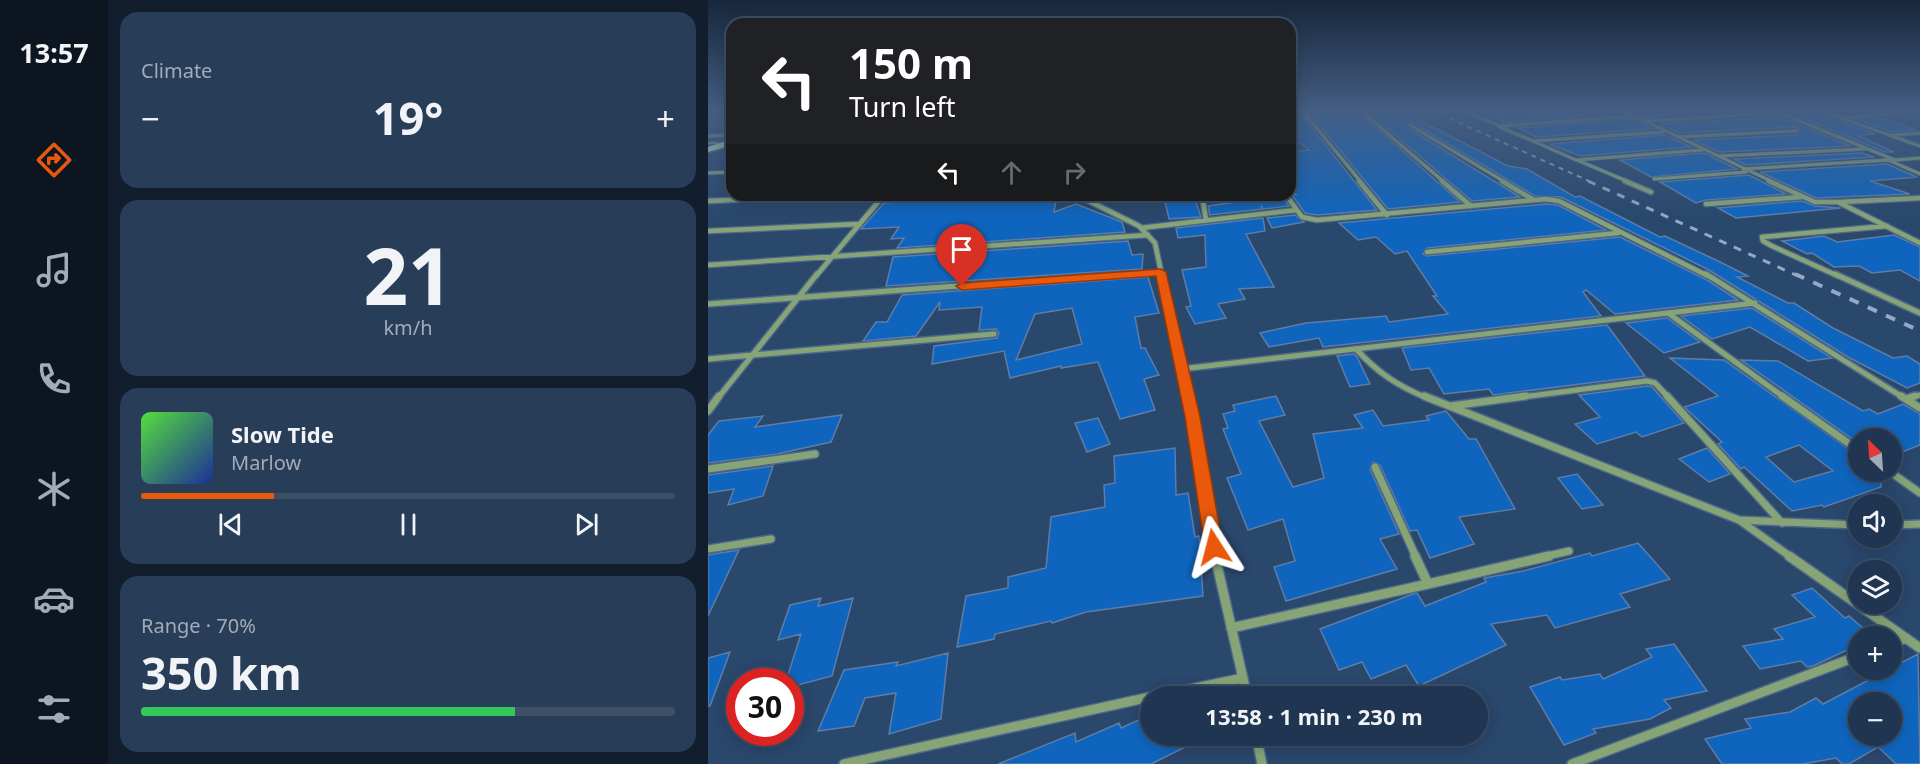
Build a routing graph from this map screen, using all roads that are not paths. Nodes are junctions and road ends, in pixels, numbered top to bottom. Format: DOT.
graph roads {
  1 [pos="1331,146"];
  2 [pos="1401,146"];
  3 [pos="1444,146"];
  4 [pos="1544,146"];
  5 [pos="1693,146"];
  6 [pos="1860,146"];
  7 [pos="1868,149"];
  8 [pos="1702,150"];
  9 [pos="1716,156"];
  10 [pos="1920,158"];
  11 [pos="1576,160"];
  12 [pos="1888,160"];
  13 [pos="1895,160"];
  14 [pos="1743,169"];
  15 [pos="708,172"];
  16 [pos="726,172"];
  17 [pos="1749,172"];
  18 [pos="1920,174"];
  19 [pos="1654,179"];
  20 [pos="1651,192"];
  21 [pos="1802,196"];
  22 [pos="1920,198"];
  23 [pos="726,200"];
  24 [pos="1533,200"];
  25 [pos="708,201"];
  26 [pos="879,201"];
  27 [pos="1090,201"];
  28 [pos="1203,201"];
  29 [pos="1290,201"];
  30 [pos="1862,201"];
  31 [pos="1838,202"];
  32 [pos="1706,204"];
  33 [pos="1471,206"];
  34 [pos="1296,210"];
  35 [pos="1858,212"];
  36 [pos="1387,214"];
  37 [pos="1206,220"];
  38 [pos="859,224"];
  39 [pos="1887,226"];
  40 [pos="1141,228"];
  41 [pos="708,231"];
  42 [pos="1619,232"];
  43 [pos="1148,235"];
  44 [pos="1919,242"];
  45 [pos="1427,252"];
  46 [pos="832,257"];
  47 [pos="708,265"];
  48 [pos="1161,272"];
  49 [pos="796,299"];
  50 [pos="1755,303"];
  51 [pos="708,304"];
  52 [pos="1668,313"];
  53 [pos="1920,313"];
  54 [pos="994,334"];
  55 [pos="1356,348"];
  56 [pos="750,355"];
  57 [pos="708,358"];
  58 [pos="1181,369"];
  59 [pos="1920,395"];
  60 [pos="1906,399"];
  61 [pos="1450,406"];
  62 [pos="1920,408"];
  63 [pos="708,411"];
  64 [pos="1848,443"];
  65 [pos="815,454"];
  66 [pos="1375,467"];
  67 [pos="708,468"];
  68 [pos="1902,480"];
  69 [pos="1920,493"];
  70 [pos="1739,520"];
  71 [pos="1782,523"];
  72 [pos="1920,524"];
  73 [pos="1848,525"];
  74 [pos="1902,525"];
  75 [pos="771,539"];
  76 [pos="708,549"];
  77 [pos="1569,551"];
  78 [pos="1428,584"];
  79 [pos="1231,628"];
  80 [pos="1906,638"];
  81 [pos="1902,640"];
  82 [pos="1920,648"];
  83 [pos="1848,660"];
  84 [pos="1243,678"];
  85 [pos="1205,686"];
  86 [pos="1245,686"];
  87 [pos="1140,699"];
  88 [pos="1258,746"];
  89 [pos="844,764"];
  90 [pos="1262,764"];
  91 [pos="1572,764"];
  1 -- 36 [label="street"];
  2 -- 33 [label="street"];
  3 -- 24 [label="street"];
  4 -- 11 [label="street"];
  5 -- 8 [label="street"];
  6 -- 7 [label="street"];
  7 -- 9 [label="street"];
  7 -- 13 [label="street"];
  8 -- 9 [label="street"];
  8 -- 11 [label="street"];
  9 -- 14 [label="street"];
  10 -- 13 [label="street"];
  11 -- 20 [label="street"];
  12 -- 13 [label="street"];
  12 -- 14 [label="street"];
  12 -- 18 [label="street"];
  14 -- 17 [label="street"];
  15 -- 16 [label="street"];
  17 -- 19 [label="street"];
  17 -- 21 [label="street"];
  21 -- 31 [label="street"];
  21 -- 32 [label="street"];
  22 -- 30 [label="street"];
  23 -- 25 [label="street"];
  24 -- 33 [label="street"];
  24 -- 42 [label="street"];
  26 -- 38 [label="street"];
  27 -- 40 [label="street"];
  28 -- 37 [label="street"];
  29 -- 34 [label="street"];
  30 -- 31 [label="street"];
  30 -- 35 [label="street"];
  31 -- 35 [label="street"];
  33 -- 36 [label="street"];
  34 -- 36 [label="street"];
  34 -- 37 [label="street"];
  35 -- 39 [label="street"];
  37 -- 40 [label="street"];
  38 -- 41 [label="street"];
  38 -- 46 [label="street"];
  39 -- 44 [label="street"];
  39 -- 53 [label="street"];
  40 -- 43 [label="street"];
  42 -- 45 [label="street"];
  42 -- 50 [label="street"];
  43 -- 46 [label="street"];
  43 -- 48 [label="street"];
  46 -- 47 [label="street"];
  46 -- 49 [label="street"];
  48 -- 49 [label="street"];
  48 -- 58 [label="street"];
  49 -- 51 [label="street"];
  49 -- 56 [label="street"];
  50 -- 52 [label="street"];
  50 -- 60 [label="street"];
  52 -- 55 [label="street"];
  52 -- 64 [label="street"];
  54 -- 56 [label="street"];
  55 -- 58 [label="street"];
  55 -- 61 [label="street"];
  56 -- 57 [label="street"];
  56 -- 63 [label="street"];
  58 -- 79 [label="street"];
  59 -- 60 [label="street"];
  60 -- 62 [label="street"];
  61 -- 70 [label="street"];
  61 -- 71 [label="street"];
  65 -- 67 [label="street"];
  66 -- 78 [label="street"];
  68 -- 69 [label="street"];
  70 -- 71 [label="street"];
  70 -- 80 [label="street"];
  71 -- 73 [label="street"];
  72 -- 74 [label="street"];
  75 -- 76 [label="street"];
  77 -- 78 [label="street"];
  78 -- 79 [label="street"];
  79 -- 84 [label="street"];
  80 -- 81 [label="street"];
  80 -- 82 [label="street"];
  83 -- 91 [label="street"];
  84 -- 85 [label="street"];
  84 -- 86 [label="street"];
  87 -- 89 [label="street"];
  88 -- 90 [label="street"];
}
